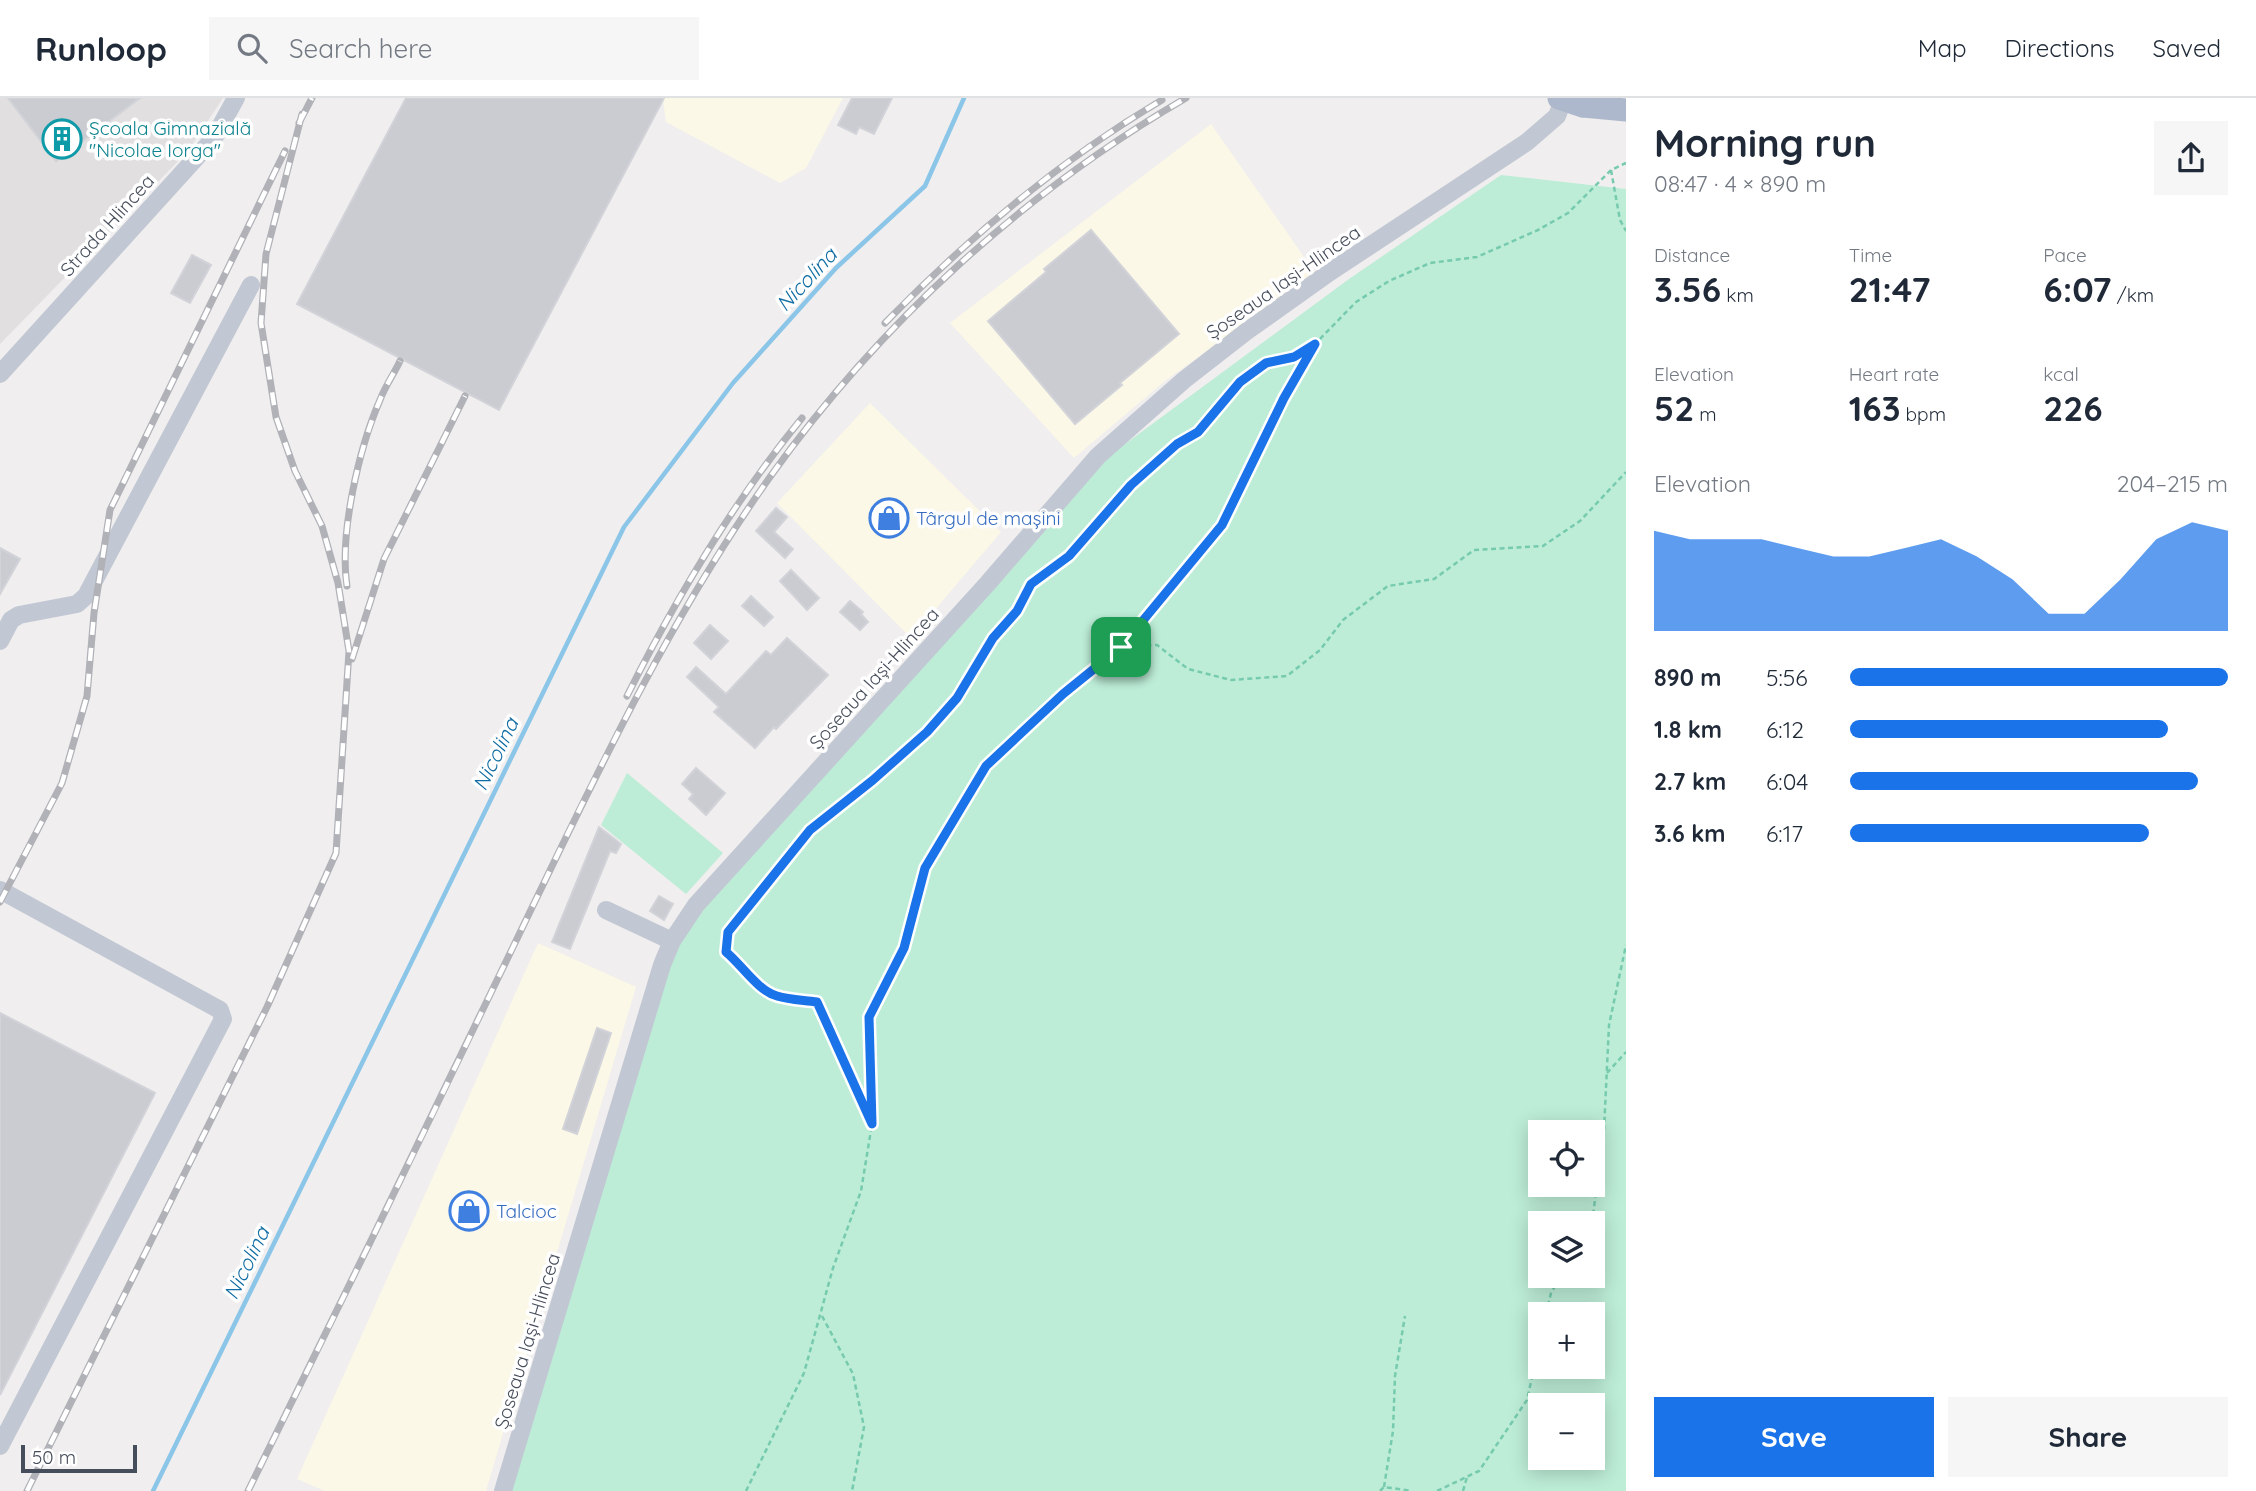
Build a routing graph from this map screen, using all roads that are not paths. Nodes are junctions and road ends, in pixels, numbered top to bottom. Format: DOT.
graph roads {
  1 [pos="236,98"];
  2 [pos="1569,101"];
  3 [pos="1626,110"];
  4 [pos="251,285"];
  5 [pos="0,374"];
  6 [pos="0,641"];
  7 [pos="0,890"];
  8 [pos="606,910"];
  9 [pos="672,941"];
  10 [pos="0,1446"];
  11 [pos="503,1491"];
  1 -- 5 [label="street, Strada Hlincea"];
  2 -- 3 [label="main road"];
  2 -- 9 [label="street, Șoseaua Iași-Hlincea"];
  4 -- 6 [label="street"];
  7 -- 10 [label="street"];
  8 -- 9 [label="street"];
  9 -- 11 [label="street, Șoseaua Iași-Hlincea"];
}
